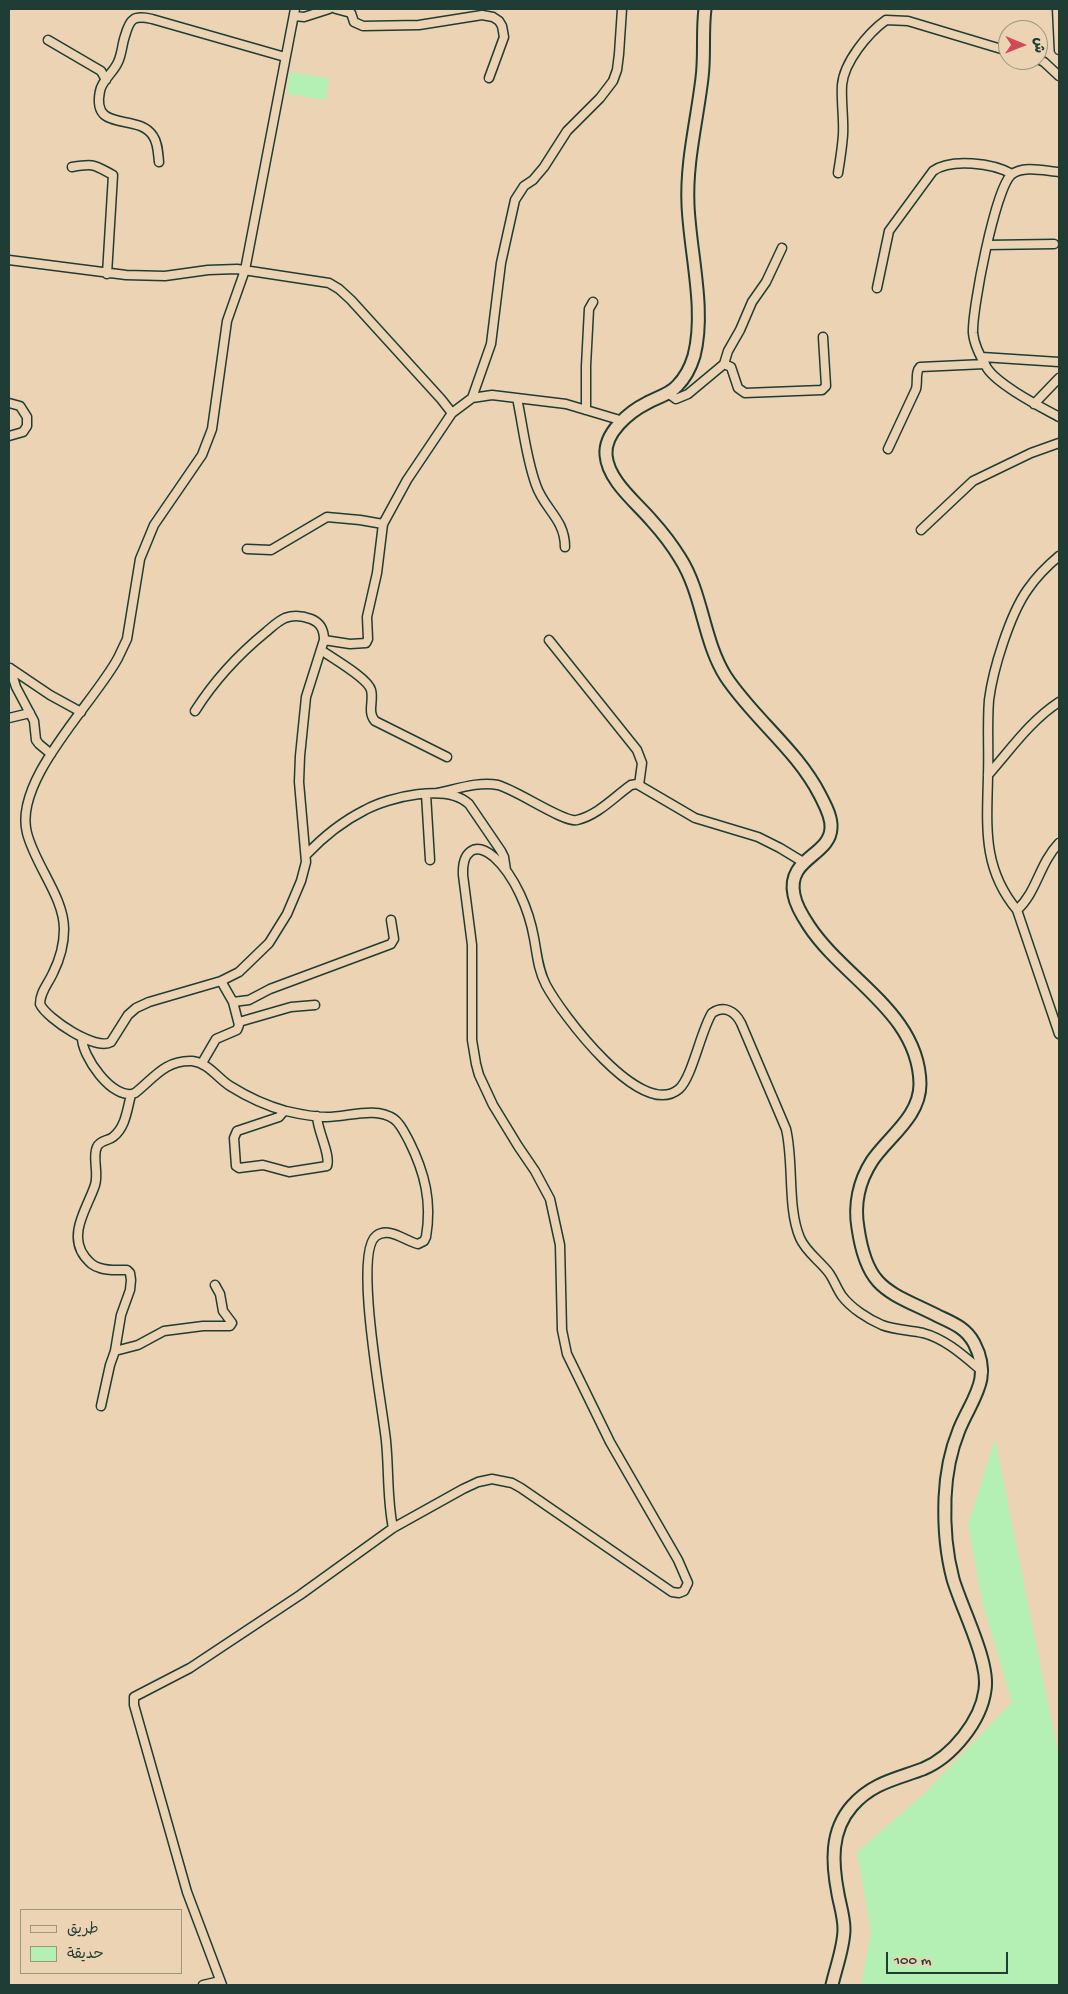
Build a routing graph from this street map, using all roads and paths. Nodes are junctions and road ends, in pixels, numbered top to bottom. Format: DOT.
graph roads {
  1 [pos="329,9"];
  2 [pos="336,9"];
  3 [pos="622,9"];
  4 [pos="705,9"];
  5 [pos="1057,9"];
  6 [pos="294,12"];
  7 [pos="1058,22"];
  8 [pos="48,40"];
  9 [pos="998,48"];
  10 [pos="1059,50"];
  11 [pos="285,57"];
  12 [pos="1048,66"];
  13 [pos="1059,76"];
  14 [pos="489,78"];
  15 [pos="106,80"];
  16 [pos="159,162"];
  17 [pos="72,167"];
  18 [pos="1059,172"];
  19 [pos="838,173"];
  20 [pos="1012,174"];
  21 [pos="1054,244"];
  22 [pos="987,245"];
  23 [pos="782,248"];
  24 [pos="9,260"];
  25 [pos="245,270"];
  26 [pos="107,274"];
  27 [pos="876,288"];
  28 [pos="593,302"];
  29 [pos="823,337"];
  30 [pos="984,361"];
  31 [pos="1059,362"];
  32 [pos="724,364"];
  33 [pos="1059,378"];
  34 [pos="668,393"];
  35 [pos="472,398"];
  36 [pos="517,398"];
  37 [pos="9,403"];
  38 [pos="1034,404"];
  39 [pos="586,410"];
  40 [pos="452,412"];
  41 [pos="1059,418"];
  42 [pos="623,421"];
  43 [pos="9,436"];
  44 [pos="1059,442"];
  45 [pos="888,448"];
  46 [pos="383,524"];
  47 [pos="921,530"];
  48 [pos="566,547"];
  49 [pos="247,549"];
  50 [pos="1059,556"];
  51 [pos="324,640"];
  52 [pos="548,640"];
  53 [pos="321,650"];
  54 [pos="9,667"];
  55 [pos="1059,702"];
  56 [pos="195,711"];
  57 [pos="81,712"];
  58 [pos="30,713"];
  59 [pos="9,718"];
  60 [pos="51,754"];
  61 [pos="448,757"];
  62 [pos="988,775"];
  63 [pos="639,786"];
  64 [pos="438,793"];
  65 [pos="426,794"];
  66 [pos="1059,843"];
  67 [pos="306,855"];
  68 [pos="430,860"];
  69 [pos="803,862"];
  70 [pos="506,870"];
  71 [pos="1017,910"];
  72 [pos="391,920"];
  73 [pos="221,981"];
  74 [pos="233,1002"];
  75 [pos="315,1004"];
  76 [pos="239,1022"];
  77 [pos="1059,1034"];
  78 [pos="82,1037"];
  79 [pos="202,1063"];
  80 [pos="131,1095"];
  81 [pos="284,1111"];
  82 [pos="317,1116"];
  83 [pos="214,1285"];
  84 [pos="115,1351"];
  85 [pos="982,1372"];
  86 [pos="101,1406"];
  87 [pos="393,1528"];
  88 [pos="221,1983"];
  89 [pos="202,1985"];
  90 [pos="832,1985"];
  1 -- 6 [label="street"];
  2 -- 14 [label="street"];
  3 -- 35 [label="street"];
  4 -- 34 [label="street"];
  5 -- 7 [label="street"];
  6 -- 11 [label="street"];
  7 -- 10 [label="street"];
  8 -- 15 [label="street"];
  9 -- 19 [label="street"];
  11 -- 15 [label="street"];
  11 -- 25 [label="street"];
  12 -- 13 [label="street"];
  15 -- 16 [label="street"];
  17 -- 26 [label="street"];
  18 -- 20 [label="street"];
  20 -- 22 [label="street"];
  20 -- 27 [label="street"];
  21 -- 22 [label="street"];
  22 -- 30 [label="street"];
  23 -- 32 [label="street"];
  24 -- 26 [label="street"];
  25 -- 26 [label="street"];
  25 -- 40 [label="street"];
  25 -- 57 [label="street"];
  28 -- 39 [label="street"];
  29 -- 32 [label="street"];
  30 -- 31 [label="street"];
  30 -- 38 [label="street"];
  30 -- 45 [label="street"];
  32 -- 34 [label="street"];
  33 -- 38 [label="street"];
  34 -- 42 [label="street"];
  35 -- 36 [label="street"];
  35 -- 40 [label="street"];
  36 -- 39 [label="street"];
  36 -- 48 [label="street"];
  37 -- 43 [label="street"];
  38 -- 41 [label="street"];
  39 -- 42 [label="street"];
  40 -- 46 [label="street"];
  42 -- 69 [label="street"];
  44 -- 47 [label="street"];
  46 -- 49 [label="street"];
  46 -- 51 [label="street"];
  50 -- 62 [label="street"];
  51 -- 53 [label="street"];
  51 -- 56 [label="street"];
  52 -- 63 [label="street"];
  53 -- 61 [label="street"];
  53 -- 67 [label="street"];
  54 -- 57 [label="street"];
  54 -- 58 [label="street"];
  55 -- 62 [label="street"];
  57 -- 60 [label="street"];
  58 -- 59 [label="street"];
  58 -- 60 [label="street"];
  60 -- 78 [label="street"];
  62 -- 71 [label="street"];
  63 -- 64 [label="street"];
  63 -- 69 [label="street"];
  64 -- 65 [label="street"];
  64 -- 70 [label="street"];
  65 -- 67 [label="street"];
  65 -- 68 [label="street"];
  66 -- 71 [label="street"];
  67 -- 73 [label="street"];
  69 -- 85 [label="street"];
  70 -- 85 [label="street"];
  70 -- 87 [label="street"];
  71 -- 77 [label="street"];
  72 -- 74 [label="street"];
  73 -- 74 [label="street"];
  73 -- 78 [label="street"];
  74 -- 76 [label="street"];
  75 -- 76 [label="street"];
  76 -- 79 [label="street"];
  78 -- 80 [label="street"];
  79 -- 80 [label="street"];
  79 -- 81 [label="street"];
  80 -- 84 [label="street"];
  81 -- 82 [label="street"];
  81 -- 82 [label="street"];
  82 -- 87 [label="street"];
  83 -- 84 [label="street"];
  84 -- 86 [label="street"];
  85 -- 90 [label="street"];
  87 -- 88 [label="street"];
  88 -- 89 [label="street"];
}
